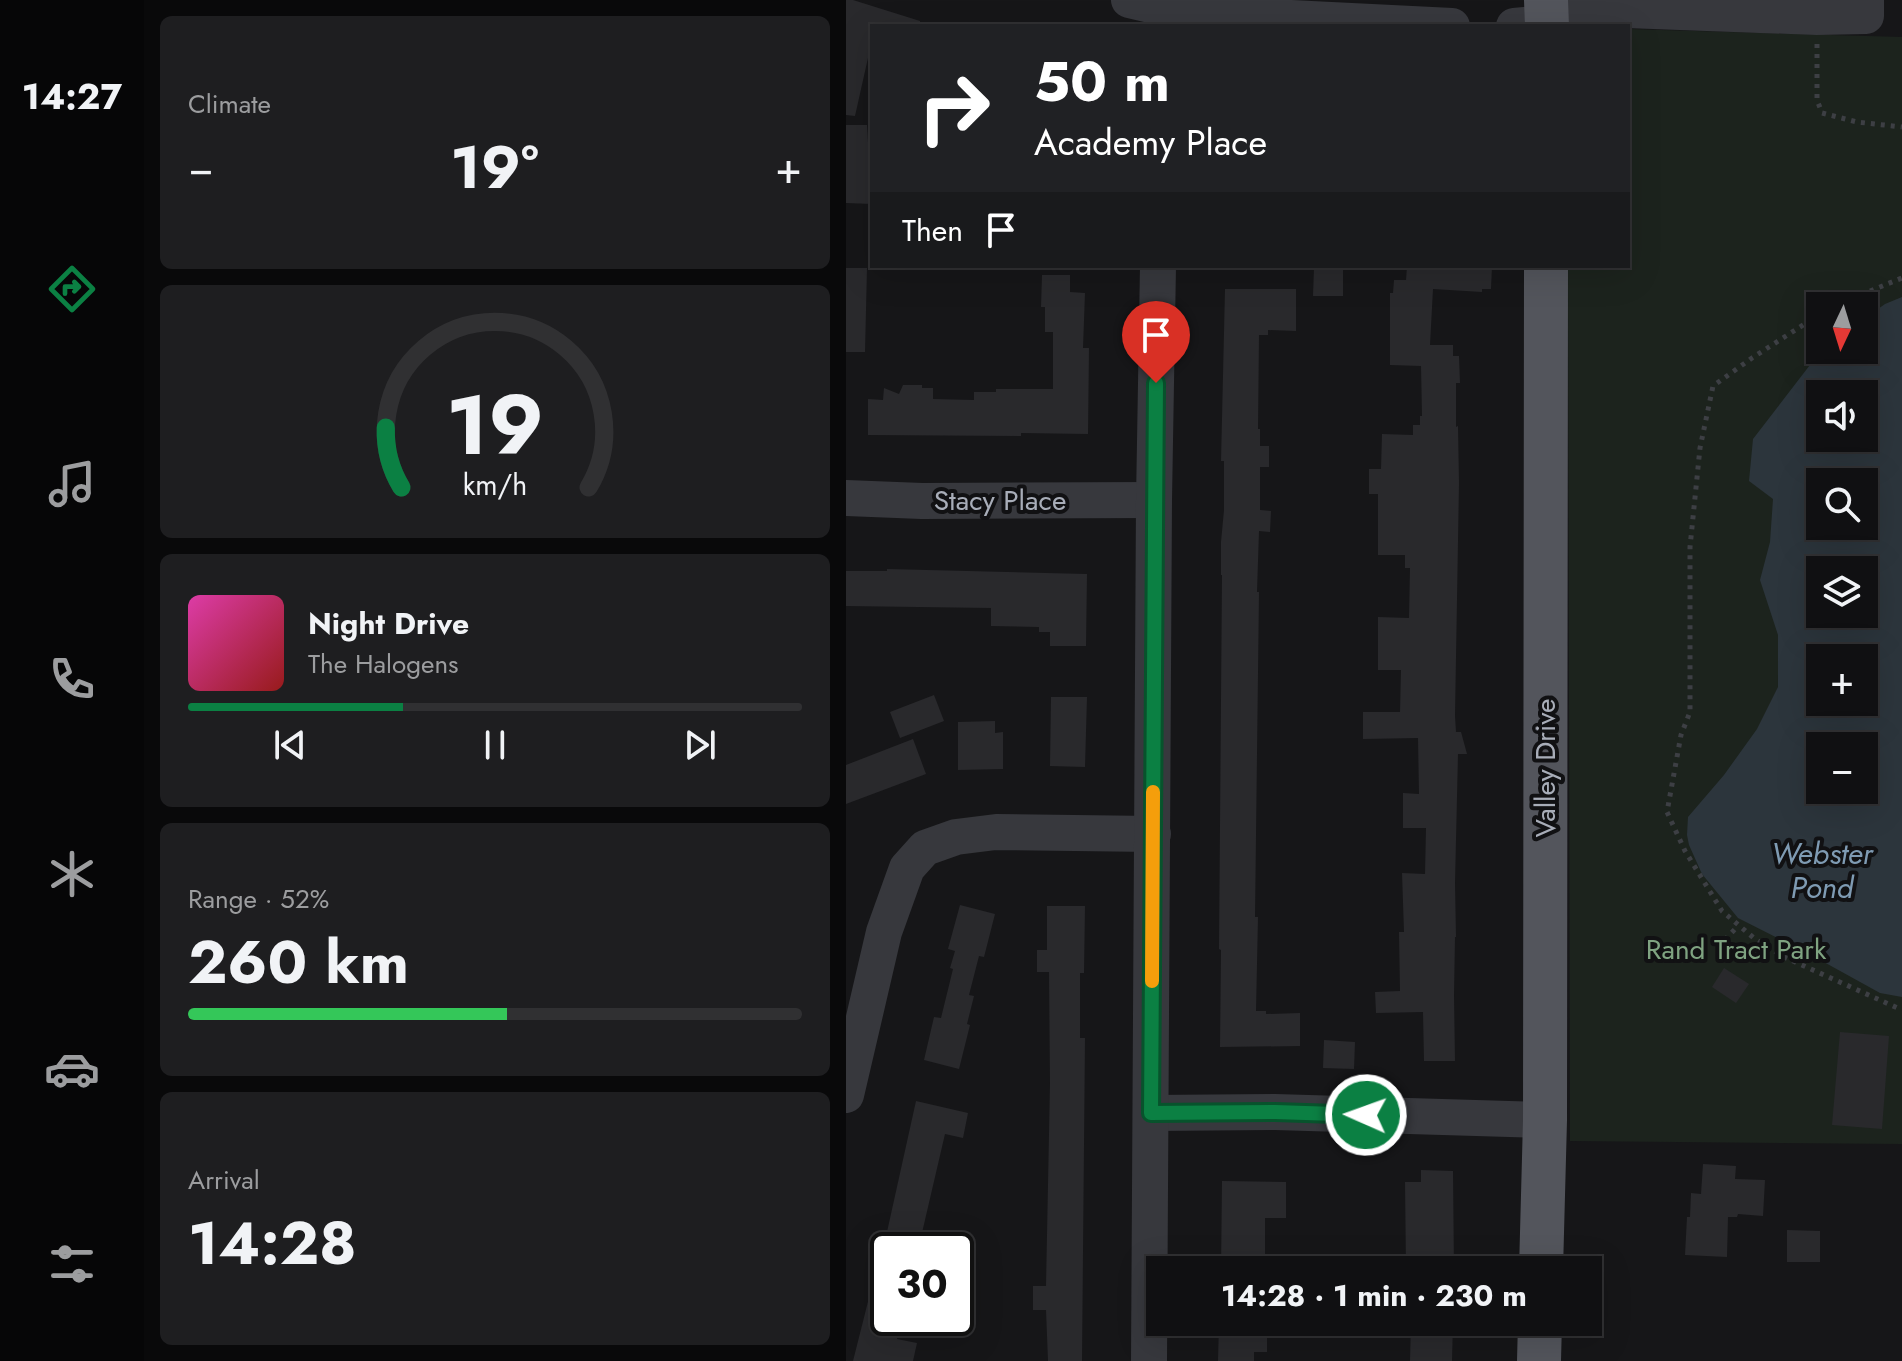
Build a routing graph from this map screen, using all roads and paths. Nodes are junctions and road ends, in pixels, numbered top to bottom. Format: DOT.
graph roads {
  1 [pos="1866,0"];
  2 [pos="1154,9"];
  3 [pos="1540,17"];
  4 [pos="1817,17"];
  5 [pos="1412,24"];
  6 [pos="1902,127"];
  7 [pos="1158,268"];
  8 [pos="1546,268"];
  9 [pos="1902,278"];
  10 [pos="1865,292"];
  11 [pos="1806,323"];
  12 [pos="846,498"];
  13 [pos="1154,500"];
  14 [pos="1153,834"];
  15 [pos="1738,926"];
  16 [pos="1718,947"];
  17 [pos="1902,1010"];
  18 [pos="846,1095"];
  19 [pos="1151,1113"];
  20 [pos="1545,1120"];
  21 [pos="1541,1256"];
  22 [pos="1540,1336"];
  23 [pos="1149,1361"];
  24 [pos="1539,1361"];
  1 -- 4 [label="street"];
  2 -- 5 [label="street"];
  3 -- 4 [label="street"];
  4 -- 6 [label="path"];
  7 -- 13 [label="street"];
  8 -- 20 [label="main road, Valley Drive"];
  9 -- 10 [label="path"];
  11 -- 15 [label="path"];
  12 -- 13 [label="street, Stacy Place"];
  13 -- 14 [label="street"];
  14 -- 18 [label="street"];
  14 -- 19 [label="street"];
  15 -- 16 [label="path"];
  15 -- 17 [label="path"];
  19 -- 20 [label="street"];
  19 -- 23 [label="street"];
  20 -- 21 [label="main road, Valley Drive"];
  22 -- 24 [label="main road"];
}
